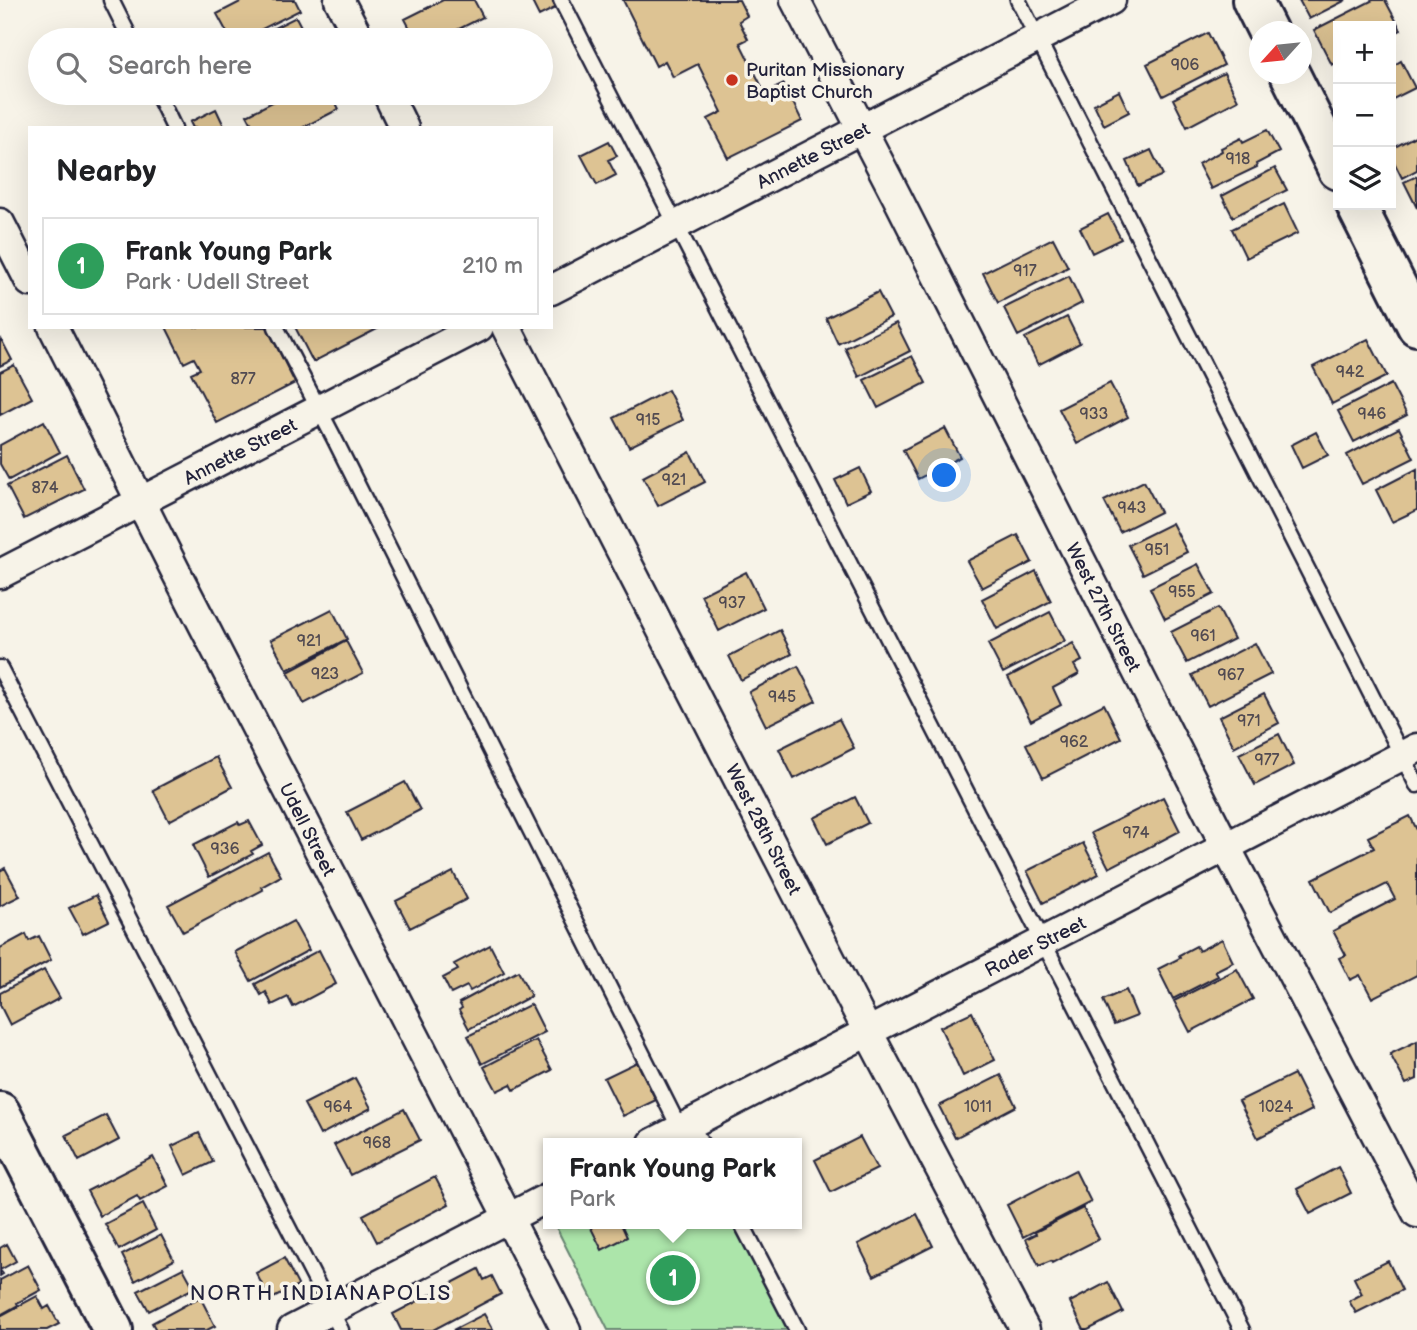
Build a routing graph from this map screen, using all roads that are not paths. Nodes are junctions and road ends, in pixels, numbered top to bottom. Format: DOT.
graph roads {
  1 [pos="111,0"];
  2 [pos="339,0"];
  3 [pos="561,0"];
  4 [pos="795,0"];
  5 [pos="1018,0"];
  6 [pos="1111,0"];
  7 [pos="1252,0"];
  8 [pos="1262,21"];
  9 [pos="125,28"];
  10 [pos="354,28"];
  11 [pos="1038,38"];
  12 [pos="1295,84"];
  13 [pos="163,105"];
  14 [pos="393,105"];
  15 [pos="173,126"];
  16 [pos="403,126"];
  17 [pos="861,130"];
  18 [pos="1333,160"];
  19 [pos="1359,210"];
  20 [pos="0,223"];
  21 [pos="676,225"];
  22 [pos="28,278"];
  23 [pos="553,289"];
  24 [pos="1417,326"];
  25 [pos="54,329"];
  26 [pos="277,329"];
  27 [pos="475,329"];
  28 [pos="507,329"];
  29 [pos="320,410"];
  30 [pos="141,502"];
  31 [pos="0,574"];
  32 [pos="0,668"];
  33 [pos="1409,752"];
  34 [pos="1417,785"];
  35 [pos="1226,847"];
  36 [pos="1043,942"];
  37 [pos="868,1032"];
  38 [pos="0,1112"];
  39 [pos="691,1132"];
  40 [pos="670,1138"];
  41 [pos="543,1200"];
  42 [pos="1417,1213"];
  43 [pos="508,1218"];
  44 [pos="746,1229"];
  45 [pos="335,1320"];
  46 [pos="113,1330"];
  47 [pos="292,1330"];
  48 [pos="566,1330"];
  49 [pos="797,1330"];
  50 [pos="1025,1330"];
  51 [pos="1242,1330"];
  1 -- 9 [label="lane"];
  2 -- 10 [label="street"];
  3 -- 21 [label="lane"];
  4 -- 17 [label="street, West 27th Street"];
  5 -- 11 [label="lane"];
  6 -- 11 [label="street, Annette Street"];
  7 -- 8 [label="street"];
  11 -- 17 [label="street, Annette Street"];
  11 -- 33 [label="lane"];
  12 -- 18 [label="street"];
  13 -- 15 [label="lane"];
  14 -- 16 [label="street"];
  17 -- 21 [label="street, Annette Street"];
  17 -- 35 [label="street, West 27th Street"];
  19 -- 24 [label="street"];
  20 -- 22 [label="street"];
  21 -- 23 [label="street, Annette Street"];
  21 -- 36 [label="lane"];
  25 -- 30 [label="street, Udell Street"];
  26 -- 29 [label="lane"];
  27 -- 29 [label="street, Annette Street"];
  28 -- 37 [label="street, West 28th Street"];
  29 -- 30 [label="street, Annette Street"];
  29 -- 39 [label="lane"];
  30 -- 31 [label="street, Annette Street"];
  30 -- 43 [label="street, Udell Street"];
  32 -- 45 [label="lane"];
  33 -- 34 [label="lane"];
  33 -- 35 [label="street, Rader Street"];
  35 -- 36 [label="street, Rader Street"];
  35 -- 42 [label="street, West 27th Street"];
  36 -- 37 [label="street, Rader Street"];
  36 -- 51 [label="lane"];
  37 -- 39 [label="street, Rader Street"];
  37 -- 50 [label="street, West 28th Street"];
  38 -- 46 [label="street"];
  39 -- 40 [label="street, Rader Street"];
  41 -- 43 [label="street"];
  43 -- 45 [label="street"];
  43 -- 48 [label="street, Udell Street"];
  44 -- 49 [label="lane"];
  45 -- 47 [label="street"];
}
